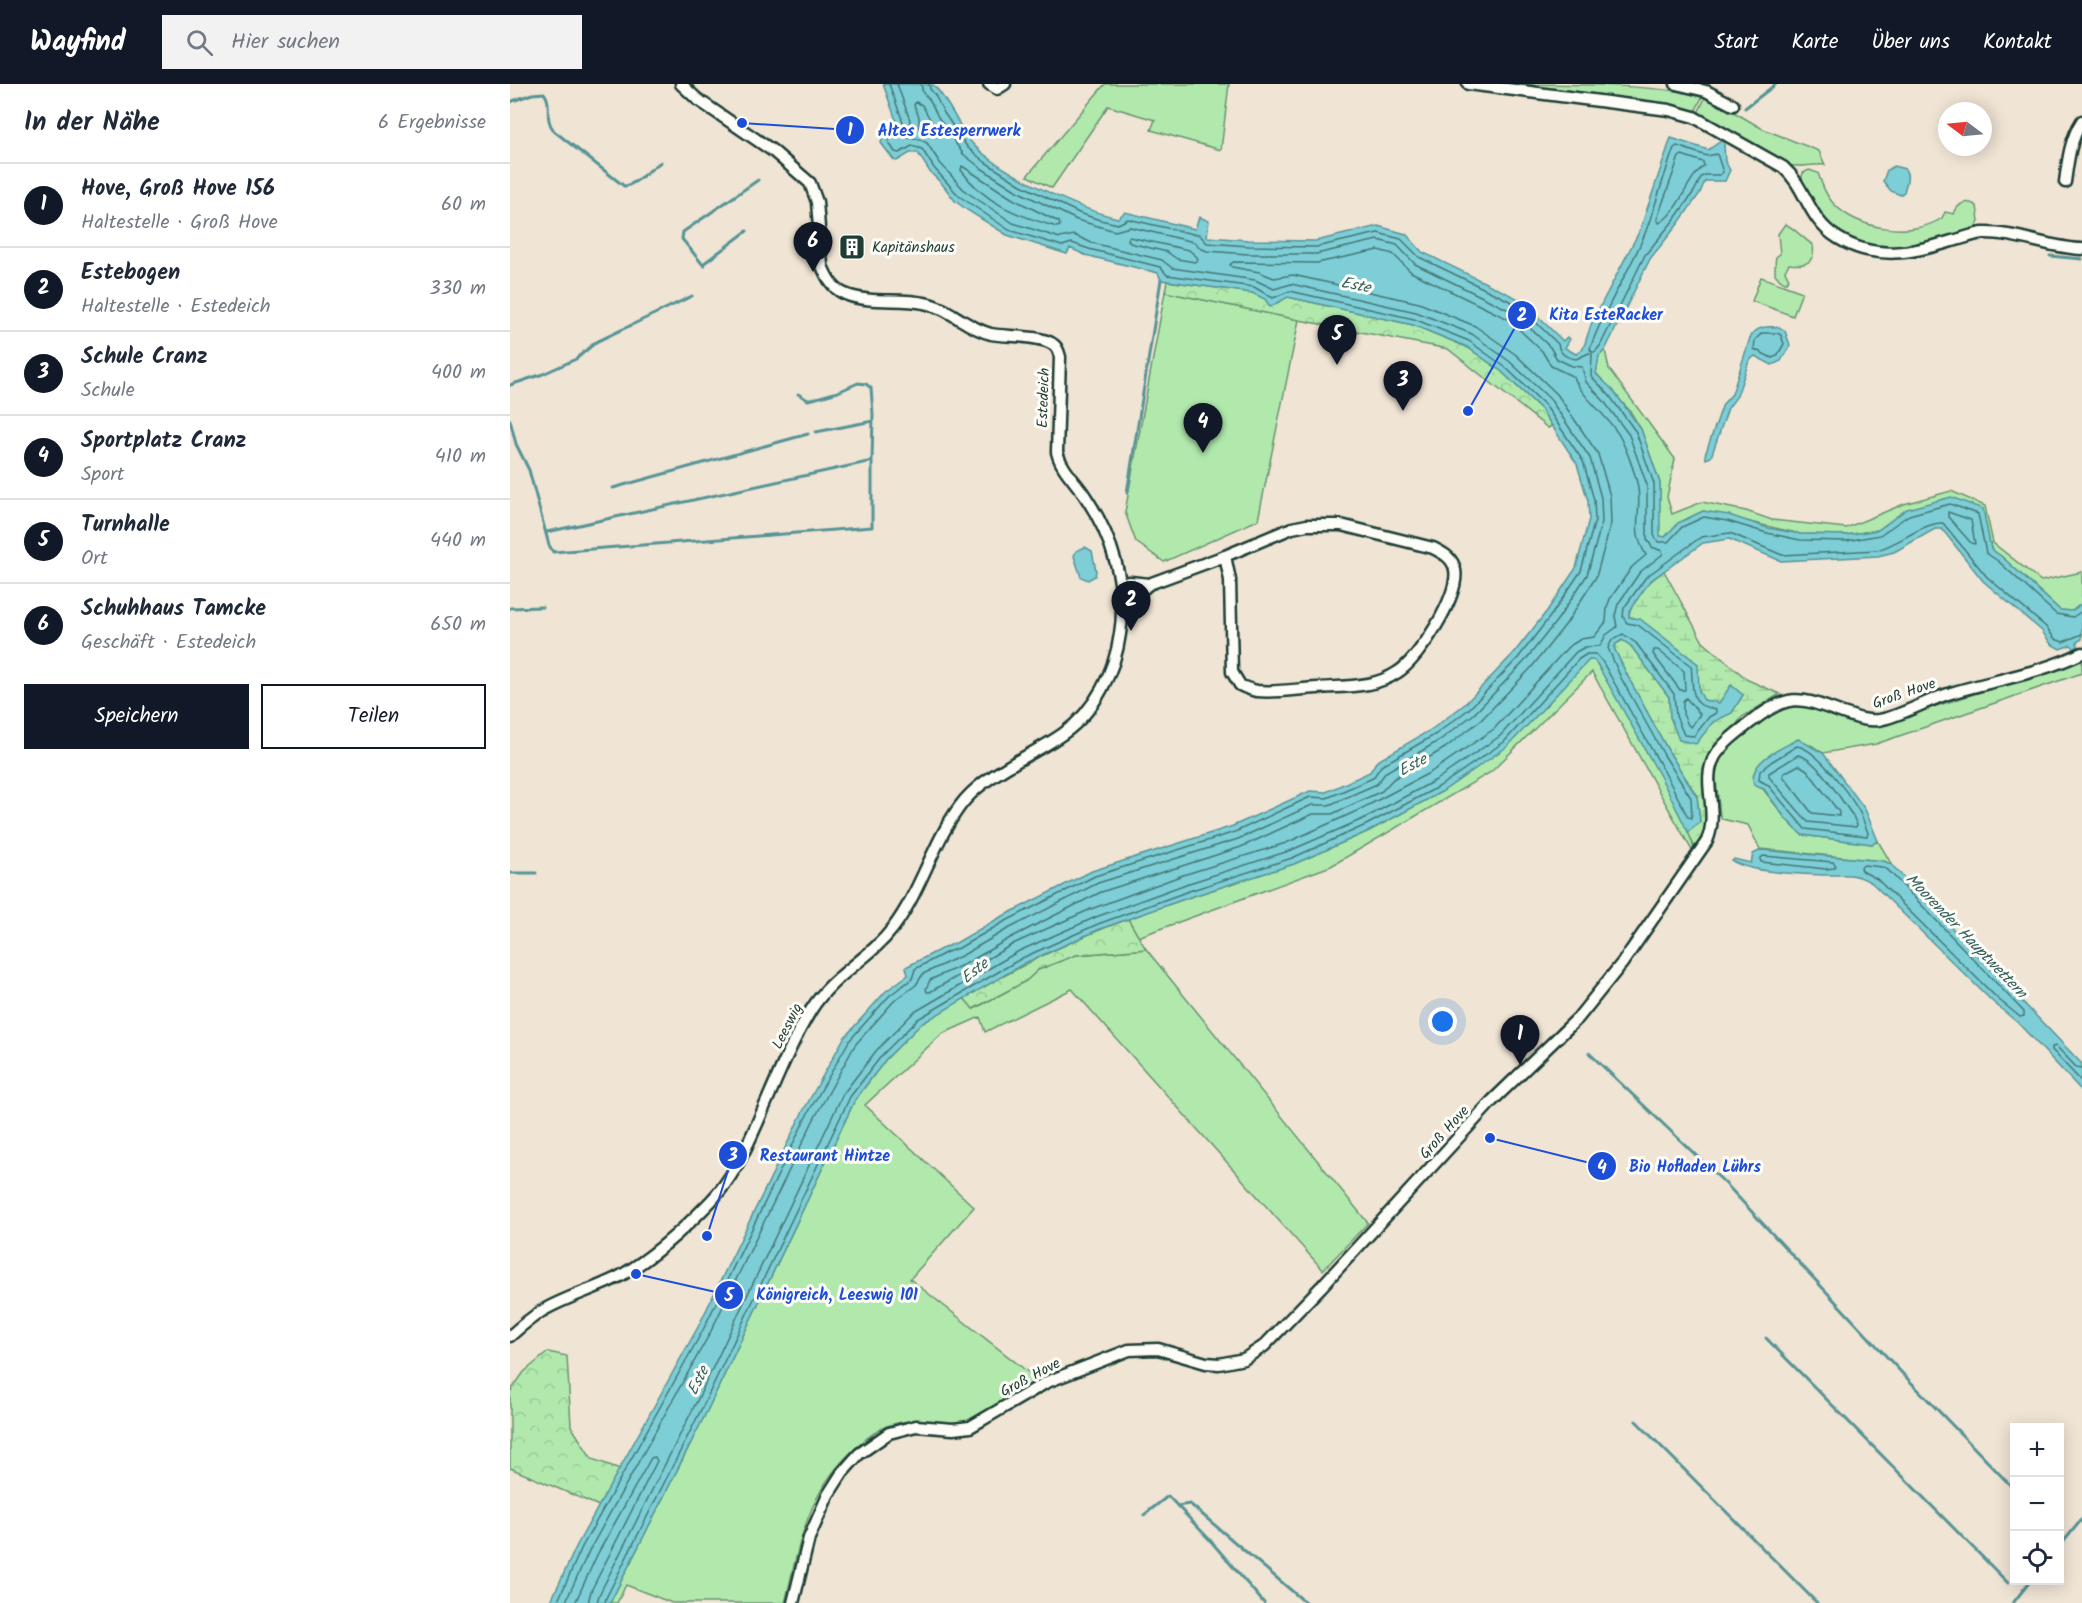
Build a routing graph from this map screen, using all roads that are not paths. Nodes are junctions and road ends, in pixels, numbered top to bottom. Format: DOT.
graph roads {
  1 [pos="681,84"];
  2 [pos="989,84"];
  3 [pos="1005,84"];
  4 [pos="1468,84"];
  5 [pos="1676,84"];
  6 [pos="1500,86"];
  7 [pos="1733,105"];
  8 [pos="2082,121"];
  9 [pos="2065,182"];
  10 [pos="2082,249"];
  11 [pos="1225,556"];
  12 [pos="1120,583"];
  13 [pos="1149,584"];
  14 [pos="1122,599"];
  15 [pos="2082,653"];
  16 [pos="1083,716"];
  17 [pos="510,1336"];
  18 [pos="793,1603"];
  1 -- 12 [label="street, Estedeich"];
  2 -- 3 [label="street"];
  4 -- 6 [label="street"];
  5 -- 7 [label="street"];
  6 -- 10 [label="street"];
  8 -- 9 [label="street"];
  11 -- 11 [label="street"];
  11 -- 13 [label="street"];
  12 -- 13 [label="street"];
  12 -- 14 [label="street, Estedeich"];
  13 -- 14 [label="street"];
  14 -- 16 [label="street, Estedeich"];
  15 -- 18 [label="street, Groß Hove"];
  16 -- 17 [label="street, Leeswig"];
}
